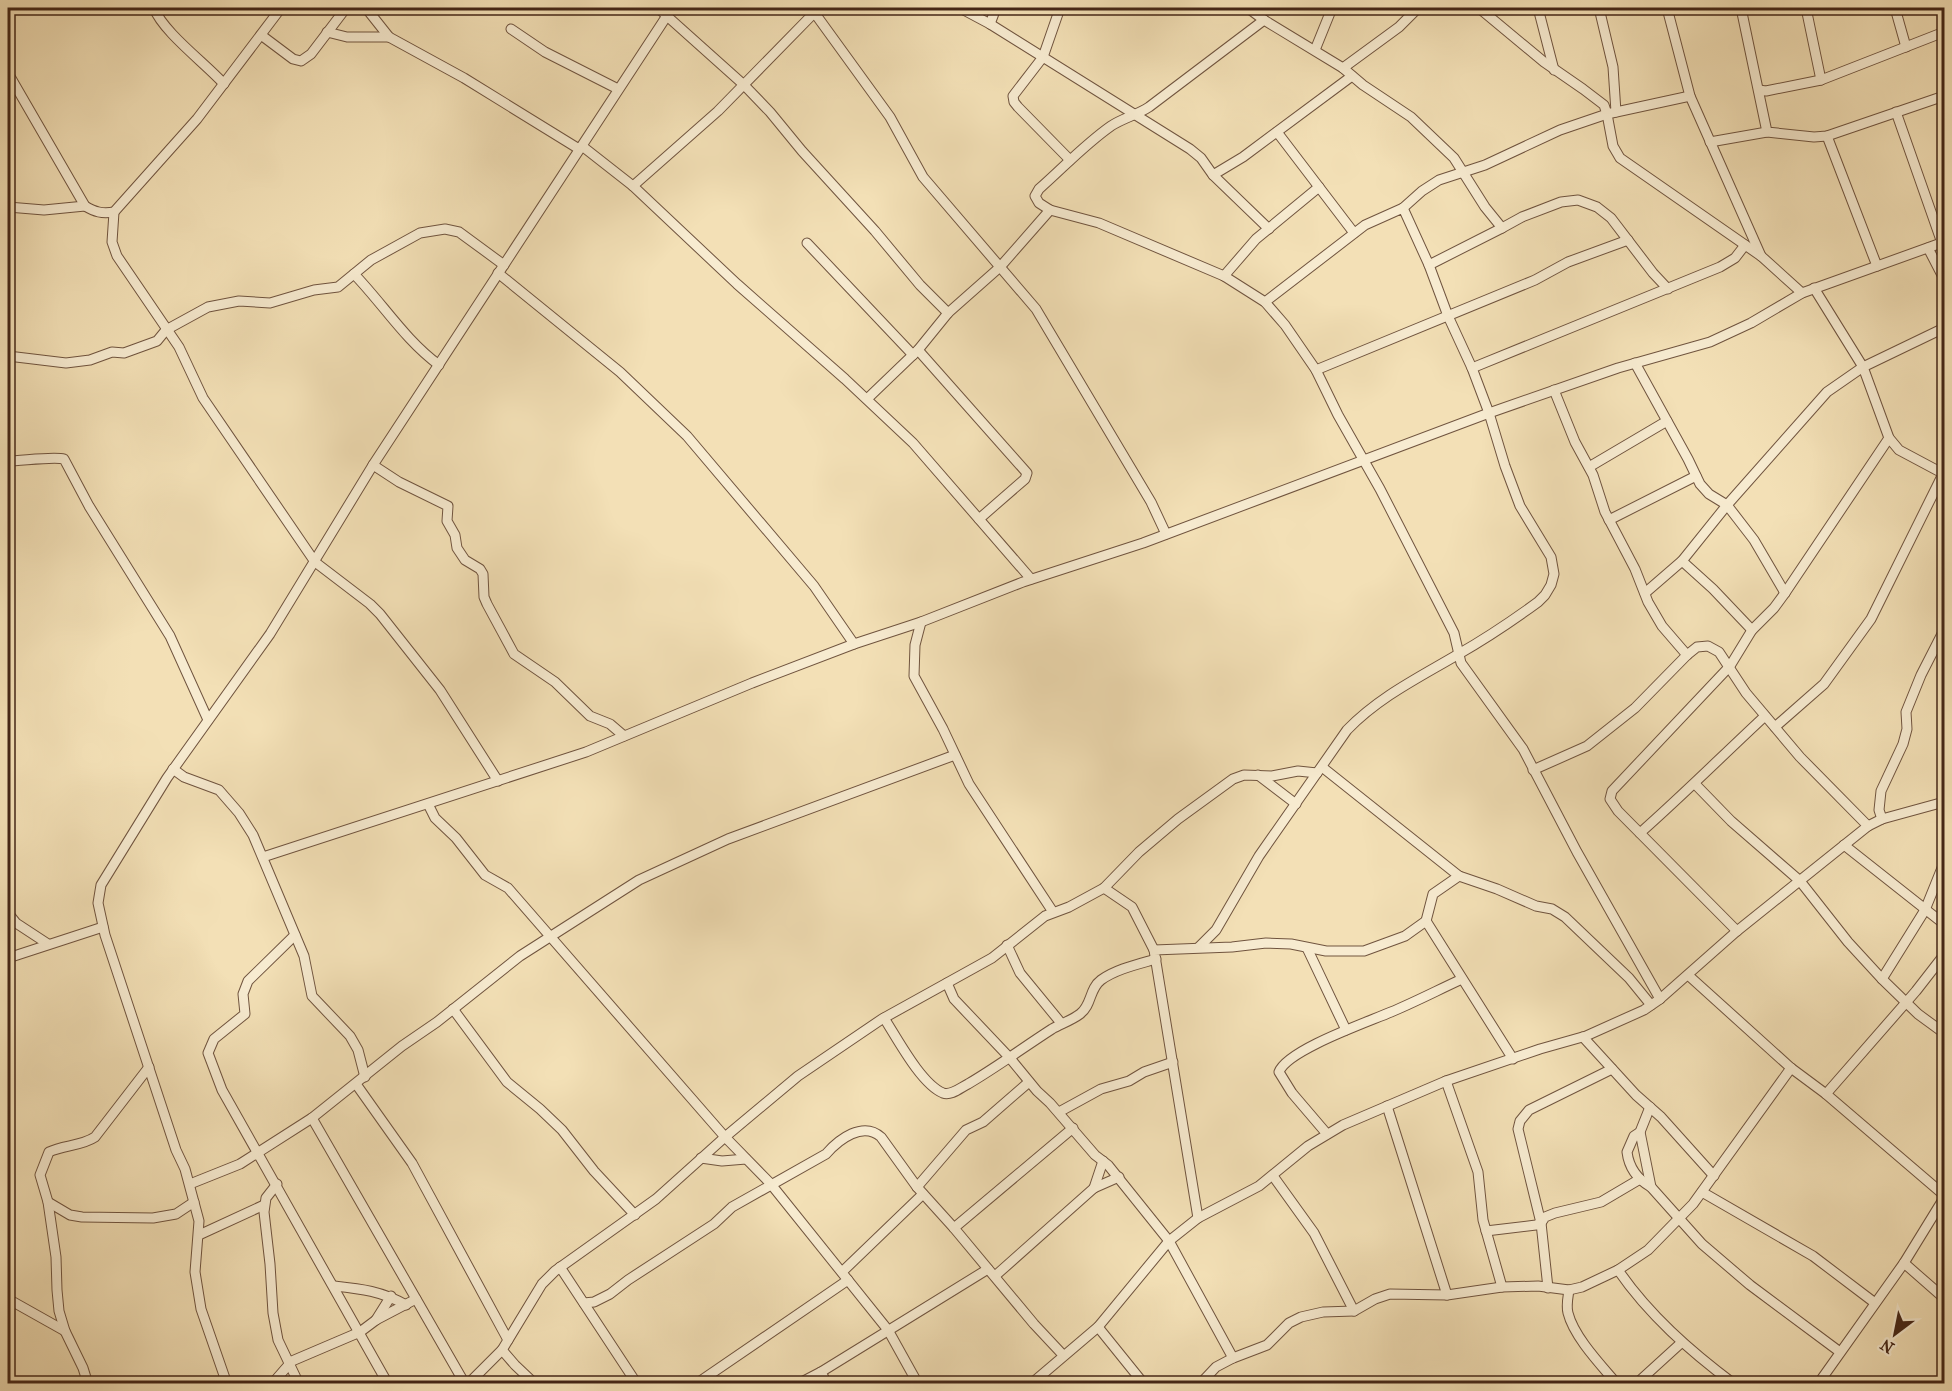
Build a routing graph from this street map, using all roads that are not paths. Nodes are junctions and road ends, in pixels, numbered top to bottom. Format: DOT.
graph roads {
  1 [pos="154,8"];
  2 [pos="281,8"];
  3 [pos="346,8"];
  4 [pos="366,8"];
  5 [pos="658,8"];
  6 [pos="960,8"];
  7 [pos="996,8"];
  8 [pos="1060,8"];
  9 [pos="1248,8"];
  10 [pos="1332,8"];
  11 [pos="1418,8"];
  12 [pos="1479,8"];
  13 [pos="1538,8"];
  14 [pos="1599,8"];
  15 [pos="1667,8"];
  16 [pos="1741,8"];
  17 [pos="1806,8"];
  18 [pos="1895,8"];
  19 [pos="813,10"];
  20 [pos="669,11"];
  21 [pos="1264,20"];
  22 [pos="990,24"];
  23 [pos="511,29"];
  24 [pos="327,32"];
  25 [pos="1944,32"];
  26 [pos="261,35"];
  27 [pos="389,37"];
  28 [pos="1906,47"];
  29 [pos="1315,50"];
  30 [pos="1043,57"];
  31 [pos="1343,68"];
  32 [pos="1554,70"];
  33 [pos="8,74"];
  34 [pos="1352,76"];
  35 [pos="1821,80"];
  36 [pos="224,84"];
  37 [pos="744,85"];
  38 [pos="618,89"];
  39 [pos="1759,90"];
  40 [pos="1690,96"];
  41 [pos="1944,96"];
  42 [pos="1896,112"];
  43 [pos="1612,113"];
  44 [pos="1136,116"];
  45 [pos="1277,132"];
  46 [pos="1767,132"];
  47 [pos="1827,136"];
  48 [pos="1710,142"];
  49 [pos="580,148"];
  50 [pos="1070,160"];
  51 [pos="1463,173"];
  52 [pos="1213,175"];
  53 [pos="633,186"];
  54 [pos="1318,187"];
  55 [pos="85,206"];
  56 [pos="8,207"];
  57 [pos="1403,208"];
  58 [pos="1050,210"];
  59 [pos="114,212"];
  60 [pos="1502,228"];
  61 [pos="1269,229"];
  62 [pos="1354,233"];
  63 [pos="1628,240"];
  64 [pos="807,243"];
  65 [pos="1943,243"];
  66 [pos="1745,245"];
  67 [pos="1928,248"];
  68 [pos="1761,256"];
  69 [pos="1429,265"];
  70 [pos="1877,266"];
  71 [pos="1000,267"];
  72 [pos="501,269"];
  73 [pos="354,274"];
  74 [pos="1224,276"];
  75 [pos="1944,279"];
  76 [pos="1814,288"];
  77 [pos="1668,289"];
  78 [pos="1802,293"];
  79 [pos="1265,302"];
  80 [pos="948,313"];
  81 [pos="1448,316"];
  82 [pos="1944,328"];
  83 [pos="166,330"];
  84 [pos="915,352"];
  85 [pos="8,356"];
  86 [pos="1635,363"];
  87 [pos="439,365"];
  88 [pos="1863,367"];
  89 [pos="1472,368"];
  90 [pos="1316,370"];
  91 [pos="1554,390"];
  92 [pos="867,399"];
  93 [pos="1489,413"];
  94 [pos="1667,421"];
  95 [pos="1889,438"];
  96 [pos="1364,460"];
  97 [pos="8,461"];
  98 [pos="373,465"];
  99 [pos="1588,467"];
  100 [pos="1944,474"];
  101 [pos="1696,476"];
  102 [pos="1727,505"];
  103 [pos="979,519"];
  104 [pos="1609,520"];
  105 [pos="1166,534"];
  106 [pos="1682,561"];
  107 [pos="315,562"];
  108 [pos="1031,579"];
  109 [pos="1645,593"];
  110 [pos="1785,593"];
  111 [pos="921,622"];
  112 [pos="1752,630"];
  113 [pos="1944,630"];
  114 [pos="854,644"];
  115 [pos="1459,655"];
  116 [pos="1687,655"];
  117 [pos="1730,666"];
  118 [pos="1765,716"];
  119 [pos="208,720"];
  120 [pos="1775,728"];
  121 [pos="624,736"];
  122 [pos="955,755"];
  123 [pos="173,769"];
  124 [pos="1320,770"];
  125 [pos="1533,770"];
  126 [pos="1258,775"];
  127 [pos="498,781"];
  128 [pos="1695,784"];
  129 [pos="1944,802"];
  130 [pos="428,804"];
  131 [pos="1296,804"];
  132 [pos="1882,819"];
  133 [pos="1868,826"];
  134 [pos="1640,833"];
  135 [pos="1844,845"];
  136 [pos="263,857"];
  137 [pos="1944,863"];
  138 [pos="1459,876"];
  139 [pos="1800,881"];
  140 [pos="1104,888"];
  141 [pos="1925,910"];
  142 [pos="1053,912"];
  143 [pos="8,913"];
  144 [pos="1426,921"];
  145 [pos="1944,924"];
  146 [pos="103,927"];
  147 [pos="1737,932"];
  148 [pos="295,935"];
  149 [pos="550,936"];
  150 [pos="48,944"];
  151 [pos="1007,945"];
  152 [pos="1199,947"];
  153 [pos="1307,948"];
  154 [pos="1155,954"];
  155 [pos="1944,955"];
  156 [pos="8,958"];
  157 [pos="1688,975"];
  158 [pos="1462,979"];
  159 [pos="1882,979"];
  160 [pos="947,983"];
  161 [pos="1660,999"];
  162 [pos="1905,1002"];
  163 [pos="1651,1005"];
  164 [pos="453,1009"];
  165 [pos="884,1018"];
  166 [pos="1061,1023"];
  167 [pos="1346,1030"];
  168 [pos="1944,1033"];
  169 [pos="1583,1037"];
  170 [pos="1010,1057"];
  171 [pos="361,1059"];
  172 [pos="1513,1059"];
  173 [pos="1173,1062"];
  174 [pos="380,1064"];
  175 [pos="149,1067"];
  176 [pos="1791,1068"];
  177 [pos="1612,1070"];
  178 [pos="365,1077"];
  179 [pos="1446,1081"];
  180 [pos="1029,1082"];
  181 [pos="356,1084"];
  182 [pos="1826,1094"];
  183 [pos="1387,1106"];
  184 [pos="1650,1107"];
  185 [pos="1059,1112"];
  186 [pos="312,1118"];
  187 [pos="1073,1128"];
  188 [pos="1640,1132"];
  189 [pos="1327,1134"];
  190 [pos="725,1137"];
  191 [pos="259,1153"];
  192 [pos="702,1158"];
  193 [pos="746,1159"];
  194 [pos="1103,1161"];
  195 [pos="1273,1176"];
  196 [pos="1714,1176"];
  197 [pos="1119,1177"];
  198 [pos="1640,1179"];
  199 [pos="190,1184"];
  200 [pos="277,1184"];
  201 [pos="772,1185"];
  202 [pos="1651,1187"];
  203 [pos="1094,1188"];
  204 [pos="920,1191"];
  205 [pos="1702,1192"];
  206 [pos="1944,1197"];
  207 [pos="48,1202"];
  208 [pos="194,1202"];
  209 [pos="264,1205"];
  210 [pos="635,1215"];
  211 [pos="1198,1218"];
  212 [pos="1679,1219"];
  213 [pos="1541,1223"];
  214 [pos="954,1228"];
  215 [pos="1486,1231"];
  216 [pos="199,1235"];
  217 [pos="1169,1241"];
  218 [pos="1904,1263"];
  219 [pos="560,1267"];
  220 [pos="1618,1270"];
  221 [pos="991,1272"];
  222 [pos="844,1276"];
  223 [pos="334,1286"];
  224 [pos="1502,1287"];
  225 [pos="1548,1288"];
  226 [pos="1569,1290"];
  227 [pos="1447,1295"];
  228 [pos="1944,1298"];
  229 [pos="8,1299"];
  230 [pos="416,1299"];
  231 [pos="388,1300"];
  232 [pos="584,1303"];
  233 [pos="1875,1303"];
  234 [pos="406,1305"];
  235 [pos="1354,1311"];
  236 [pos="376,1320"];
  237 [pos="1098,1327"];
  238 [pos="888,1330"];
  239 [pos="65,1331"];
  240 [pos="360,1332"];
  241 [pos="508,1340"];
  242 [pos="1681,1342"];
  243 [pos="502,1350"];
  244 [pos="1840,1352"];
  245 [pos="1063,1355"];
  246 [pos="1233,1358"];
  247 [pos="289,1364"];
  248 [pos="821,1372"];
  249 [pos="88,1383"];
  250 [pos="227,1383"];
  251 [pos="272,1383"];
  252 [pos="299,1383"];
  253 [pos="388,1383"];
  254 [pos="466,1383"];
  255 [pos="535,1383"];
  256 [pos="638,1383"];
  257 [pos="696,1383"];
  258 [pos="798,1383"];
  259 [pos="827,1383"];
  260 [pos="918,1383"];
  261 [pos="1031,1383"];
  262 [pos="1144,1383"];
  263 [pos="1200,1383"];
  264 [pos="1617,1383"];
  265 [pos="1636,1383"];
  266 [pos="1734,1383"];
  267 [pos="1818,1383"];
  1 -- 36 [label="street"];
  2 -- 26 [label="street"];
  3 -- 24 [label="street"];
  4 -- 27 [label="street"];
  5 -- 20 [label="street"];
  6 -- 22 [label="street"];
  7 -- 22 [label="street"];
  8 -- 30 [label="street"];
  9 -- 21 [label="street"];
  10 -- 29 [label="street"];
  11 -- 31 [label="street"];
  12 -- 32 [label="street"];
  13 -- 32 [label="street"];
  14 -- 43 [label="street"];
  15 -- 40 [label="street"];
  16 -- 39 [label="street"];
  17 -- 35 [label="street"];
  18 -- 28 [label="street"];
  19 -- 37 [label="street"];
  19 -- 71 [label="street"];
  20 -- 37 [label="street"];
  20 -- 38 [label="street"];
  21 -- 29 [label="street"];
  21 -- 44 [label="street"];
  22 -- 30 [label="street"];
  23 -- 38 [label="street"];
  24 -- 26 [label="street"];
  24 -- 27 [label="street"];
  25 -- 28 [label="street"];
  26 -- 36 [label="street"];
  27 -- 49 [label="street"];
  28 -- 35 [label="street"];
  29 -- 31 [label="street"];
  30 -- 44 [label="street"];
  30 -- 50 [label="street"];
  31 -- 34 [label="street"];
  32 -- 43 [label="street"];
  33 -- 55 [label="street"];
  34 -- 45 [label="street"];
  34 -- 51 [label="street"];
  35 -- 39 [label="street"];
  36 -- 59 [label="street"];
  37 -- 53 [label="street"];
  37 -- 80 [label="street"];
  38 -- 49 [label="street"];
  39 -- 46 [label="street"];
  40 -- 43 [label="street"];
  40 -- 48 [label="street"];
  41 -- 42 [label="street"];
  42 -- 47 [label="street"];
  42 -- 65 [label="street"];
  43 -- 51 [label="street"];
  43 -- 66 [label="street"];
  44 -- 50 [label="street"];
  44 -- 52 [label="street"];
  45 -- 52 [label="street"];
  45 -- 54 [label="street"];
  46 -- 47 [label="street"];
  46 -- 48 [label="street"];
  47 -- 70 [label="street"];
  48 -- 68 [label="street"];
  49 -- 53 [label="street"];
  49 -- 72 [label="street"];
  50 -- 58 [label="street"];
  51 -- 57 [label="street"];
  51 -- 60 [label="street"];
  52 -- 61 [label="street"];
  53 -- 92 [label="street"];
  54 -- 61 [label="street"];
  54 -- 62 [label="street"];
  55 -- 56 [label="street"];
  55 -- 59 [label="street"];
  57 -- 62 [label="street"];
  57 -- 69 [label="street"];
  58 -- 71 [label="street"];
  58 -- 74 [label="street"];
  59 -- 83 [label="street"];
  60 -- 63 [label="street"];
  60 -- 69 [label="street"];
  61 -- 74 [label="street"];
  62 -- 79 [label="street"];
  63 -- 77 [label="street"];
  63 -- 81 [label="street"];
  64 -- 84 [label="street"];
  65 -- 67 [label="street"];
  66 -- 68 [label="street"];
  66 -- 77 [label="street"];
  67 -- 70 [label="street"];
  67 -- 75 [label="street"];
  68 -- 78 [label="street"];
  69 -- 81 [label="street"];
  70 -- 76 [label="street"];
  71 -- 80 [label="street"];
  71 -- 105 [label="street"];
  72 -- 73 [label="street"];
  72 -- 87 [label="street"];
  72 -- 114 [label="street"];
  73 -- 83 [label="street"];
  73 -- 87 [label="street"];
  74 -- 79 [label="street"];
  76 -- 78 [label="street"];
  76 -- 88 [label="street"];
  77 -- 89 [label="street"];
  78 -- 86 [label="street"];
  79 -- 90 [label="street"];
  80 -- 84 [label="street"];
  81 -- 89 [label="street"];
  81 -- 90 [label="street"];
  82 -- 88 [label="street"];
  83 -- 85 [label="street"];
  83 -- 107 [label="street"];
  84 -- 92 [label="street"];
  84 -- 103 [label="street"];
  86 -- 91 [label="street"];
  86 -- 94 [label="street"];
  87 -- 98 [label="street"];
  88 -- 95 [label="street"];
  88 -- 102 [label="street"];
  89 -- 93 [label="street"];
  90 -- 96 [label="street"];
  91 -- 93 [label="street"];
  91 -- 99 [label="street"];
  92 -- 103 [label="street"];
  93 -- 96 [label="street"];
  93 -- 115 [label="street"];
  94 -- 99 [label="street"];
  94 -- 101 [label="street"];
  95 -- 100 [label="street"];
  95 -- 110 [label="street"];
  96 -- 105 [label="street"];
  96 -- 115 [label="street"];
  97 -- 119 [label="street"];
  98 -- 107 [label="street"];
  98 -- 121 [label="street"];
  99 -- 104 [label="street"];
  100 -- 120 [label="street"];
  101 -- 102 [label="street"];
  101 -- 104 [label="street"];
  102 -- 106 [label="street"];
  102 -- 110 [label="street"];
  103 -- 108 [label="street"];
  104 -- 109 [label="street"];
  105 -- 108 [label="street"];
  106 -- 109 [label="street"];
  106 -- 112 [label="street"];
  107 -- 119 [label="street"];
  107 -- 127 [label="street"];
  108 -- 111 [label="street"];
  109 -- 116 [label="street"];
  110 -- 112 [label="street"];
  111 -- 114 [label="street"];
  111 -- 122 [label="street"];
  112 -- 117 [label="street"];
  113 -- 132 [label="street"];
  114 -- 121 [label="street"];
  115 -- 124 [label="street"];
  115 -- 125 [label="street"];
  116 -- 117 [label="street"];
  116 -- 125 [label="street"];
  117 -- 118 [label="street"];
  117 -- 134 [label="street"];
  118 -- 120 [label="street"];
  118 -- 128 [label="street"];
  119 -- 123 [label="street"];
  120 -- 133 [label="street"];
  121 -- 127 [label="street"];
  122 -- 142 [label="street"];
  122 -- 149 [label="street"];
  123 -- 136 [label="street"];
  123 -- 146 [label="street"];
  124 -- 126 [label="street"];
  124 -- 131 [label="street"];
  124 -- 138 [label="street"];
  125 -- 161 [label="street"];
  126 -- 131 [label="street"];
  126 -- 140 [label="street"];
  127 -- 130 [label="street"];
  128 -- 134 [label="street"];
  128 -- 139 [label="street"];
  129 -- 132 [label="street"];
  130 -- 136 [label="street"];
  130 -- 149 [label="street"];
  131 -- 152 [label="street"];
  132 -- 133 [label="street"];
  133 -- 135 [label="street"];
  134 -- 147 [label="street"];
  135 -- 139 [label="street"];
  135 -- 141 [label="street"];
  136 -- 148 [label="street"];
  137 -- 141 [label="street"];
  138 -- 144 [label="street"];
  138 -- 163 [label="street"];
  139 -- 147 [label="street"];
  139 -- 159 [label="street"];
  140 -- 142 [label="street"];
  140 -- 154 [label="street"];
  141 -- 145 [label="street"];
  141 -- 159 [label="street"];
  142 -- 151 [label="street"];
  143 -- 150 [label="street"];
  144 -- 153 [label="street"];
  144 -- 158 [label="street"];
  146 -- 150 [label="street"];
  146 -- 175 [label="street"];
  147 -- 157 [label="street"];
  148 -- 171 [label="street"];
  148 -- 191 [label="street"];
  149 -- 164 [label="street"];
  149 -- 190 [label="street"];
  150 -- 156 [label="street"];
  151 -- 160 [label="street"];
  151 -- 166 [label="street"];
  152 -- 153 [label="street"];
  152 -- 154 [label="street"];
  153 -- 167 [label="street"];
  154 -- 166 [label="street"];
  154 -- 173 [label="street"];
  155 -- 162 [label="street"];
  157 -- 161 [label="street"];
  157 -- 176 [label="street"];
  158 -- 167 [label="street"];
  158 -- 172 [label="street"];
  159 -- 162 [label="street"];
  160 -- 165 [label="street"];
  160 -- 170 [label="street"];
  161 -- 163 [label="street"];
  162 -- 168 [label="street"];
  162 -- 182 [label="street"];
  163 -- 169 [label="street"];
  164 -- 174 [label="street"];
  164 -- 210 [label="street"];
  165 -- 170 [label="street"];
  165 -- 190 [label="street"];
  166 -- 170 [label="street"];
  167 -- 189 [label="street"];
  169 -- 172 [label="street"];
  169 -- 177 [label="street"];
  170 -- 180 [label="street"];
  171 -- 174 [label="street"];
  171 -- 178 [label="street"];
  172 -- 179 [label="street"];
  173 -- 185 [label="street"];
  173 -- 211 [label="street"];
  174 -- 178 [label="street"];
  175 -- 199 [label="street"];
  175 -- 207 [label="street"];
  176 -- 182 [label="street"];
  176 -- 196 [label="street"];
  177 -- 184 [label="street"];
  177 -- 213 [label="street"];
  178 -- 181 [label="street"];
  179 -- 183 [label="street"];
  179 -- 215 [label="street"];
  180 -- 185 [label="street"];
  180 -- 204 [label="street"];
  181 -- 186 [label="street"];
  181 -- 241 [label="street"];
  182 -- 206 [label="street"];
  183 -- 189 [label="street"];
  183 -- 227 [label="street"];
  184 -- 188 [label="street"];
  184 -- 196 [label="street"];
  185 -- 187 [label="street"];
  186 -- 191 [label="street"];
  186 -- 230 [label="street"];
  187 -- 194 [label="street"];
  187 -- 214 [label="street"];
  188 -- 198 [label="street"];
  188 -- 202 [label="street"];
  189 -- 195 [label="street"];
  190 -- 192 [label="street"];
  190 -- 193 [label="street"];
  191 -- 199 [label="street"];
  191 -- 200 [label="street"];
  192 -- 193 [label="street"];
  192 -- 210 [label="street"];
  193 -- 201 [label="street"];
  194 -- 197 [label="street"];
  194 -- 203 [label="street"];
  195 -- 211 [label="street"];
  195 -- 235 [label="street"];
  196 -- 205 [label="street"];
  197 -- 203 [label="street"];
  197 -- 217 [label="street"];
  198 -- 202 [label="street"];
  198 -- 213 [label="street"];
  199 -- 208 [label="street"];
  200 -- 209 [label="street"];
  200 -- 223 [label="street"];
  201 -- 204 [label="street"];
  201 -- 222 [label="street"];
  201 -- 232 [label="street"];
  202 -- 212 [label="street"];
  203 -- 221 [label="street"];
  204 -- 214 [label="street"];
  204 -- 222 [label="street"];
  205 -- 212 [label="street"];
  205 -- 233 [label="street"];
  206 -- 218 [label="street"];
  207 -- 208 [label="street"];
  207 -- 239 [label="street"];
  208 -- 216 [label="street"];
  209 -- 216 [label="street"];
  209 -- 247 [label="street"];
  210 -- 219 [label="street"];
  211 -- 217 [label="street"];
  212 -- 220 [label="street"];
  212 -- 244 [label="street"];
  213 -- 215 [label="street"];
  213 -- 225 [label="street"];
  214 -- 221 [label="street"];
  215 -- 224 [label="street"];
  216 -- 250 [label="street"];
  217 -- 237 [label="street"];
  217 -- 246 [label="street"];
  218 -- 228 [label="street"];
  218 -- 233 [label="street"];
  219 -- 232 [label="street"];
  219 -- 241 [label="street"];
  220 -- 226 [label="street"];
  220 -- 242 [label="street"];
  221 -- 238 [label="street"];
  221 -- 245 [label="street"];
  222 -- 238 [label="street"];
  222 -- 257 [label="street"];
  223 -- 231 [label="street"];
  223 -- 240 [label="street"];
  224 -- 225 [label="street"];
  224 -- 227 [label="street"];
  225 -- 226 [label="street"];
  226 -- 264 [label="street"];
  227 -- 235 [label="street"];
  229 -- 239 [label="street"];
  230 -- 234 [label="street"];
  230 -- 254 [label="street"];
  231 -- 234 [label="street"];
  231 -- 236 [label="street"];
  232 -- 256 [label="street"];
  233 -- 244 [label="street"];
  234 -- 236 [label="street"];
  235 -- 246 [label="street"];
  236 -- 240 [label="street"];
  237 -- 245 [label="street"];
  237 -- 262 [label="street"];
  238 -- 248 [label="street"];
  238 -- 260 [label="street"];
  239 -- 249 [label="street"];
  240 -- 247 [label="street"];
  240 -- 253 [label="street"];
  241 -- 243 [label="street"];
  242 -- 265 [label="street"];
  242 -- 266 [label="street"];
  243 -- 254 [label="street"];
  243 -- 255 [label="street"];
  244 -- 267 [label="street"];
  245 -- 261 [label="street"];
  246 -- 263 [label="street"];
  247 -- 251 [label="street"];
  247 -- 252 [label="street"];
  248 -- 258 [label="street"];
  248 -- 259 [label="street"];
}
